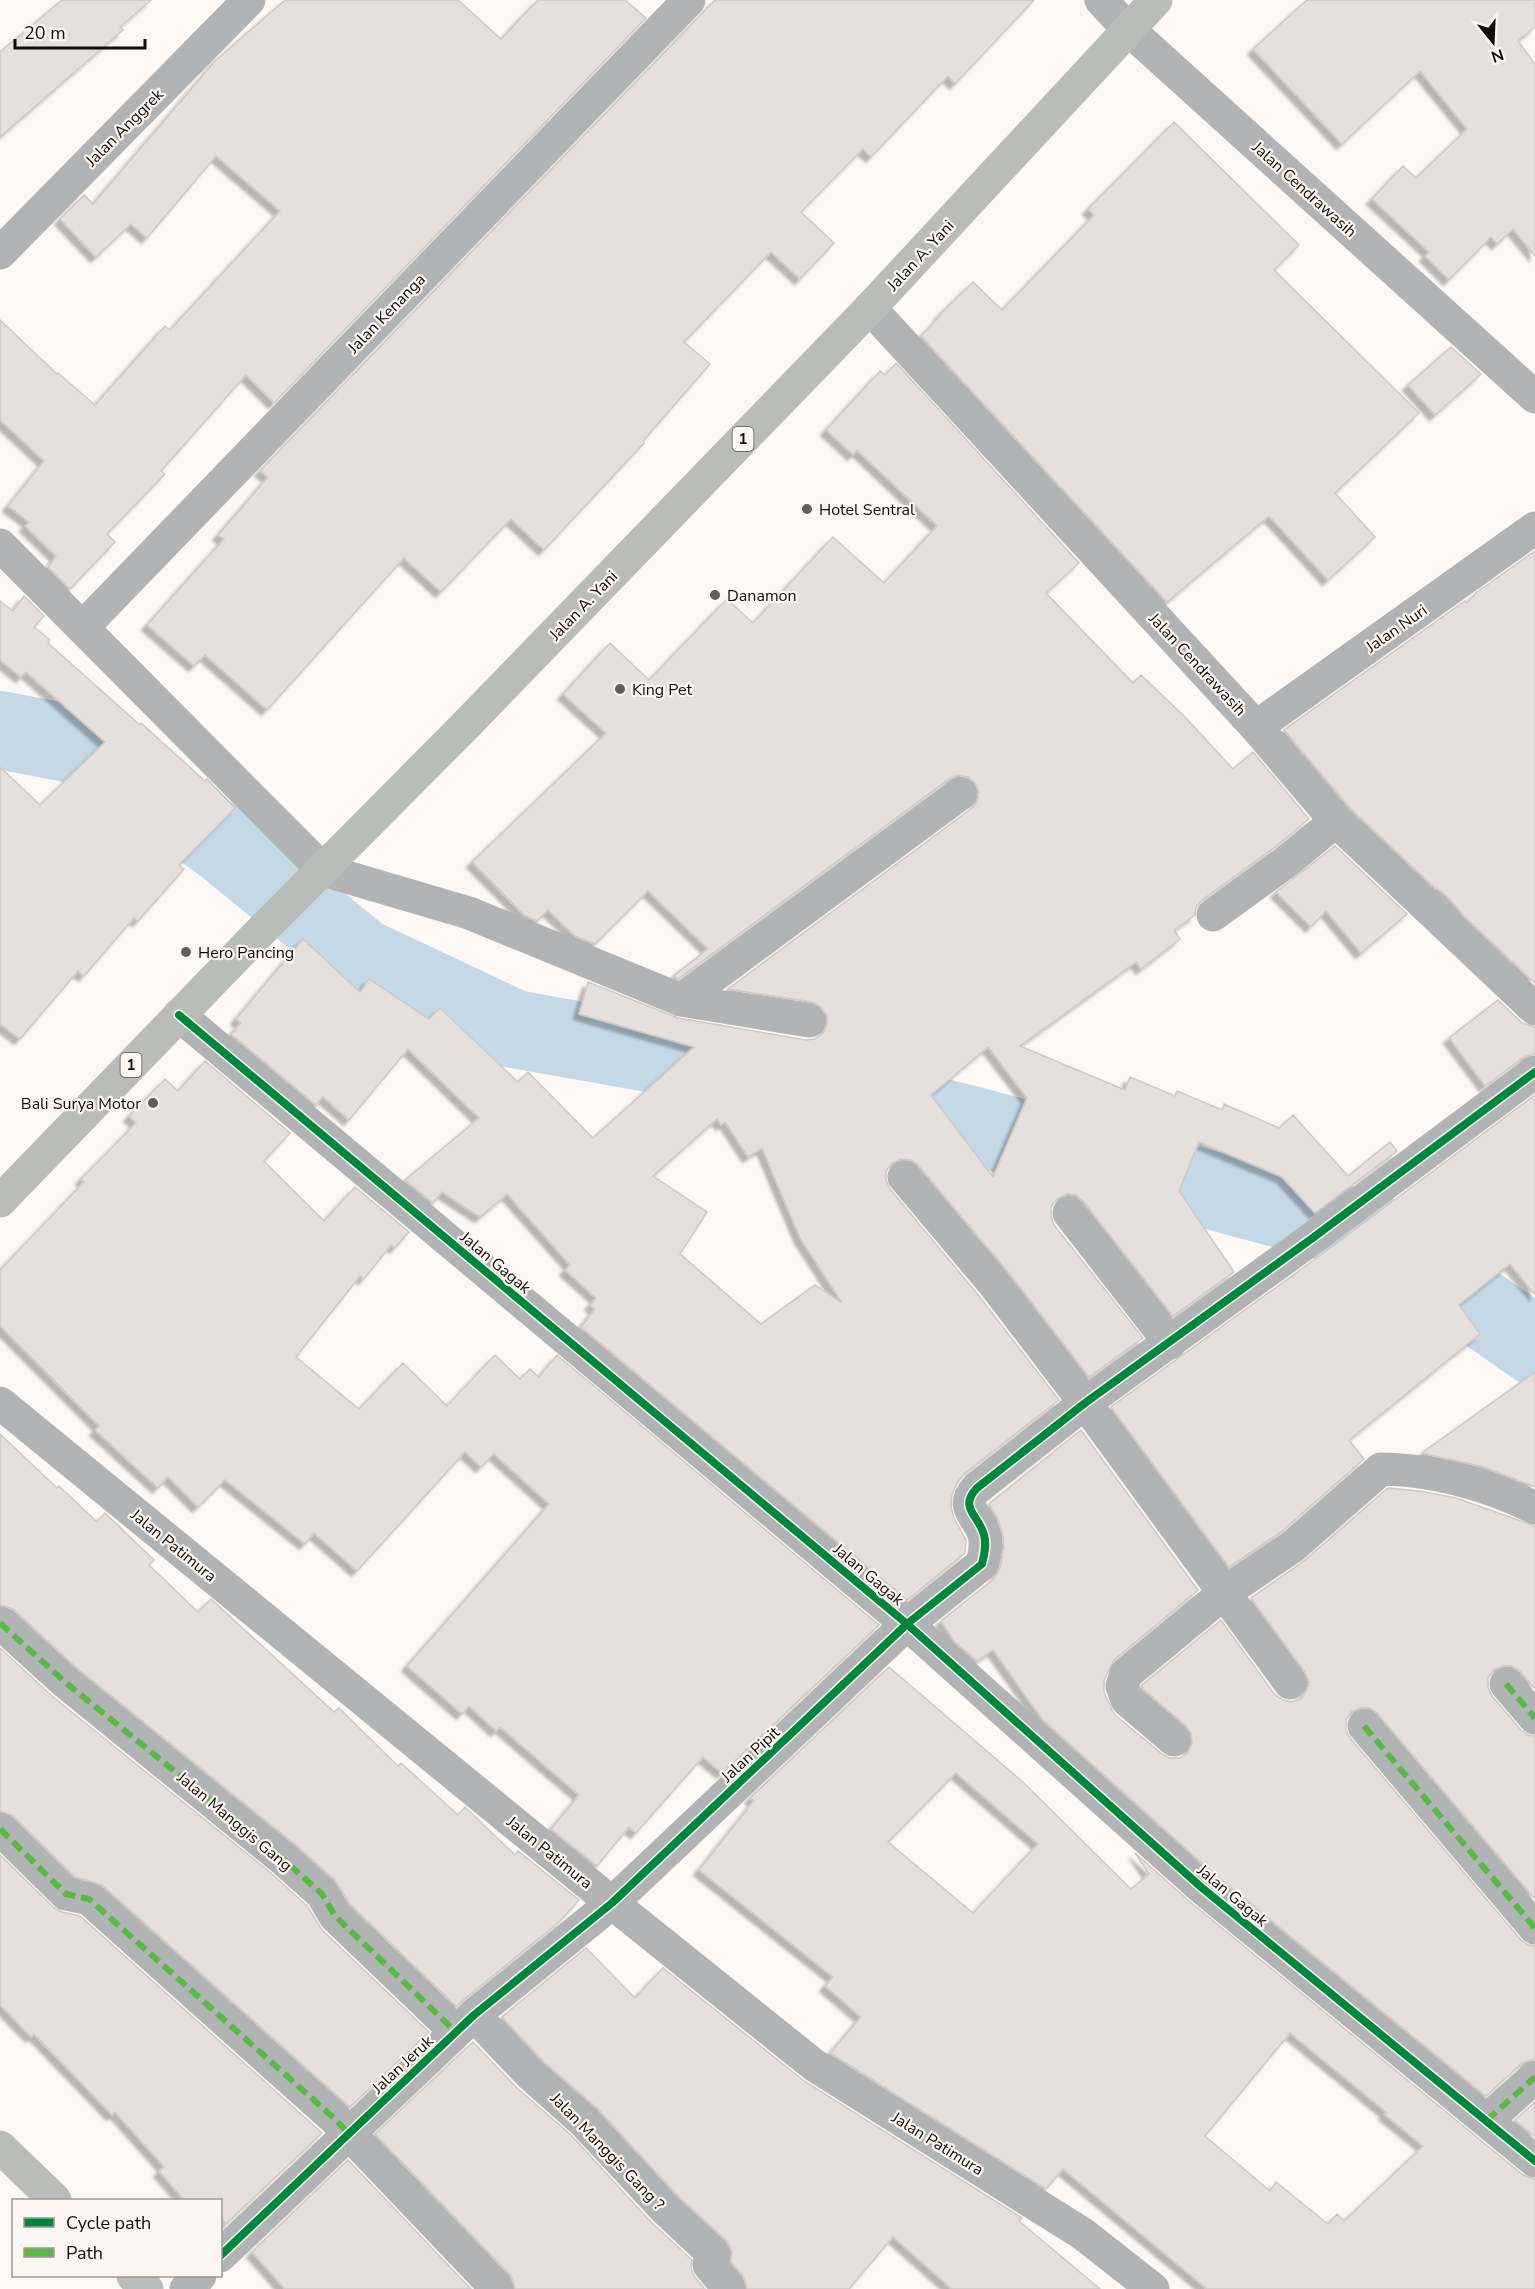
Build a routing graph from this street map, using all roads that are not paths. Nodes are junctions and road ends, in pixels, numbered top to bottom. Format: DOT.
graph roads {
  1 [pos="249,0"];
  2 [pos="689,0"];
  3 [pos="1101,0"];
  4 [pos="1156,0"];
  5 [pos="1128,29"];
  6 [pos="0,253"];
  7 [pos="870,309"];
  8 [pos="1535,397"];
  9 [pos="1535,528"];
  10 [pos="0,545"];
  11 [pos="83,627"];
  12 [pos="1256,728"];
  13 [pos="960,794"];
  14 [pos="1336,821"];
  15 [pos="320,873"];
  16 [pos="1213,915"];
  17 [pos="681,1000"];
  18 [pos="1535,1010"];
  19 [pos="179,1015"];
  20 [pos="809,1021"];
  21 [pos="1535,1072"];
  22 [pos="904,1177"];
  23 [pos="0,1201"];
  24 [pos="1069,1212"];
  25 [pos="1170,1342"];
  26 [pos="0,1403"];
  27 [pos="1085,1403"];
  28 [pos="1535,1508"];
  29 [pos="1224,1593"];
  30 [pos="0,1623"];
  31 [pos="907,1624"];
  32 [pos="1290,1683"];
  33 [pos="1506,1684"];
  34 [pos="1535,1718"];
  35 [pos="1364,1726"];
  36 [pos="1174,1740"];
  37 [pos="0,1830"];
  38 [pos="612,1903"];
  39 [pos="1535,1928"];
  40 [pos="465,2024"];
  41 [pos="1535,2078"];
  42 [pos="1486,2120"];
  43 [pos="348,2133"];
  44 [pos="0,2147"];
  45 [pos="1535,2161"];
  46 [pos="54,2199"];
  47 [pos="222,2254"];
  48 [pos="134,2277"];
  49 [pos="199,2277"];
  50 [pos="147,2289"];
  51 [pos="186,2289"];
  52 [pos="497,2289"];
  53 [pos="729,2289"];
  54 [pos="1154,2289"];
  1 -- 6 [label="street, Jalan Anggrek"];
  2 -- 11 [label="street, Jalan Kenanga"];
  3 -- 5 [label="street, Jalan Cendrawasih"];
  4 -- 5 [label="highway, Jalan A. Yani / 1"];
  5 -- 7 [label="highway, Jalan A. Yani / 1"];
  5 -- 8 [label="street, Jalan Cendrawasih"];
  7 -- 12 [label="street, Jalan Cendrawasih"];
  7 -- 15 [label="highway, Jalan A. Yani / 1"];
  9 -- 12 [label="street, Jalan Nuri"];
  10 -- 11 [label="street"];
  11 -- 15 [label="street"];
  12 -- 14 [label="street, Jalan Cendrawasih"];
  13 -- 17 [label="street"];
  14 -- 16 [label="street"];
  14 -- 18 [label="street, Jalan Cendrawasih"];
  15 -- 17 [label="street"];
  15 -- 19 [label="highway, Jalan A. Yani / 1"];
  17 -- 20 [label="street"];
  19 -- 23 [label="highway, Jalan A. Yani / 1"];
  19 -- 31 [label="street, Jalan Gagak"];
  21 -- 25 [label="street"];
  22 -- 27 [label="street"];
  24 -- 25 [label="street"];
  25 -- 27 [label="street"];
  26 -- 38 [label="street, Jalan Patimura"];
  27 -- 29 [label="street"];
  27 -- 31 [label="street, Jalan Pipit"];
  28 -- 29 [label="street"];
  29 -- 32 [label="street"];
  29 -- 36 [label="street"];
  30 -- 40 [label="street, Jalan Manggis Gang"];
  31 -- 38 [label="street, Jalan Pipit"];
  31 -- 42 [label="street, Jalan Gagak"];
  33 -- 34 [label="street"];
  35 -- 39 [label="street"];
  37 -- 43 [label="street"];
  38 -- 40 [label="street, Jalan Jeruk"];
  38 -- 54 [label="street, Jalan Patimura"];
  40 -- 43 [label="street, Jalan Jeruk"];
  40 -- 53 [label="street, Jalan Manggis Gang ?"];
  41 -- 42 [label="street"];
  42 -- 45 [label="street, Jalan Gagak"];
  43 -- 47 [label="street, Jalan Jeruk"];
  43 -- 52 [label="street"];
  44 -- 46 [label="highway"];
  48 -- 50 [label="highway"];
  49 -- 51 [label="street"];
}
